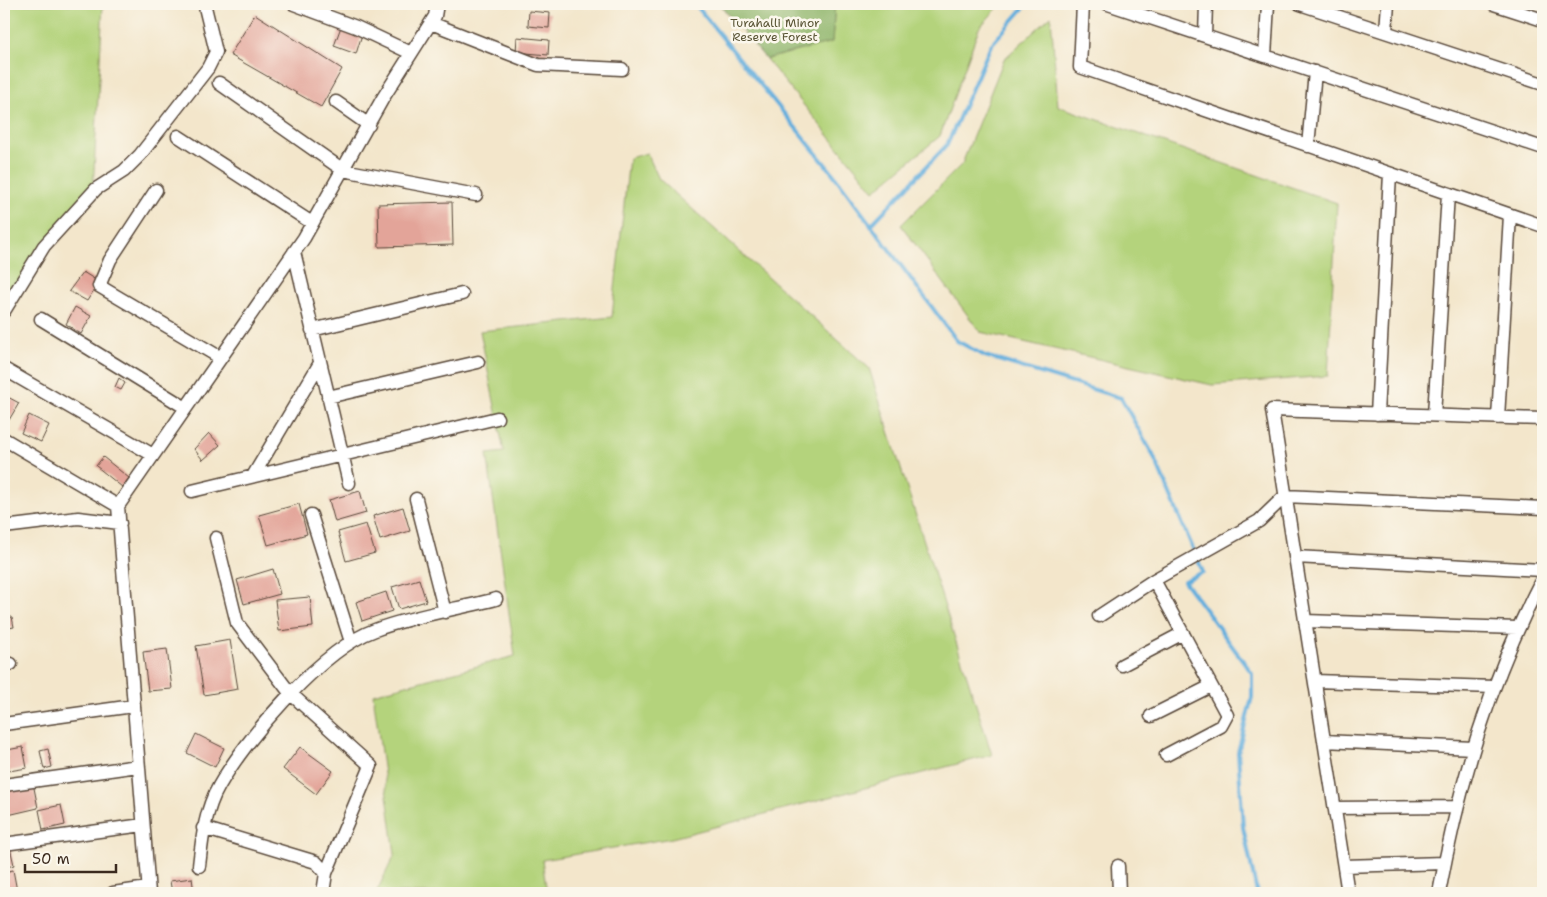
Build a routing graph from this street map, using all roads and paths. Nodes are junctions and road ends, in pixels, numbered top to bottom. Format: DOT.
graph roads {
  1 [pos="294,4"];
  2 [pos="437,4"];
  3 [pos="1083,4"];
  4 [pos="1108,4"];
  5 [pos="1206,4"];
  6 [pos="1268,4"];
  7 [pos="1300,4"];
  8 [pos="1388,4"];
  9 [pos="1494,4"];
  10 [pos="205,7"];
  11 [pos="1327,8"];
  12 [pos="1145,10"];
  13 [pos="1543,20"];
  14 [pos="431,23"];
  15 [pos="1386,31"];
  16 [pos="1205,36"];
  17 [pos="411,53"];
  18 [pos="1265,56"];
  19 [pos="622,69"];
  20 [pos="1315,72"];
  21 [pos="219,83"];
  22 [pos="1543,84"];
  23 [pos="336,102"];
  24 [pos="368,124"];
  25 [pos="178,136"];
  26 [pos="1308,146"];
  27 [pos="1543,148"];
  28 [pos="342,170"];
  29 [pos="1390,174"];
  30 [pos="156,190"];
  31 [pos="1448,194"];
  32 [pos="476,195"];
  33 [pos="1510,215"];
  34 [pos="312,222"];
  35 [pos="1543,226"];
  36 [pos="294,252"];
  37 [pos="462,294"];
  38 [pos="4,311"];
  39 [pos="41,319"];
  40 [pos="312,330"];
  41 [pos="221,358"];
  42 [pos="478,362"];
  43 [pos="320,363"];
  44 [pos="4,368"];
  45 [pos="328,397"];
  46 [pos="186,408"];
  47 [pos="1377,414"];
  48 [pos="1434,416"];
  49 [pos="497,418"];
  50 [pos="1498,418"];
  51 [pos="1543,419"];
  52 [pos="4,438"];
  53 [pos="153,455"];
  54 [pos="342,455"];
  55 [pos="253,476"];
  56 [pos="349,482"];
  57 [pos="192,491"];
  58 [pos="1285,496"];
  59 [pos="416,499"];
  60 [pos="118,506"];
  61 [pos="1543,508"];
  62 [pos="311,515"];
  63 [pos="120,523"];
  64 [pos="4,527"];
  65 [pos="216,538"];
  66 [pos="1295,557"];
  67 [pos="1543,570"];
  68 [pos="1543,578"];
  69 [pos="1154,580"];
  70 [pos="496,599"];
  71 [pos="444,612"];
  72 [pos="1099,616"];
  73 [pos="1305,621"];
  74 [pos="1517,628"];
  75 [pos="1183,634"];
  76 [pos="351,642"];
  77 [pos="1122,665"];
  78 [pos="1315,681"];
  79 [pos="1211,686"];
  80 [pos="1494,687"];
  81 [pos="290,693"];
  82 [pos="133,706"];
  83 [pos="1151,716"];
  84 [pos="4,724"];
  85 [pos="1324,741"];
  86 [pos="1473,748"];
  87 [pos="1166,755"];
  88 [pos="138,766"];
  89 [pos="4,785"];
  90 [pos="1457,807"];
  91 [pos="1335,808"];
  92 [pos="143,825"];
  93 [pos="203,828"];
  94 [pos="4,844"];
  95 [pos="1444,863"];
  96 [pos="199,866"];
  97 [pos="1118,866"];
  98 [pos="1344,866"];
  99 [pos="326,873"];
  100 [pos="149,891"];
  101 [pos="113,893"];
  102 [pos="323,893"];
  103 [pos="1119,893"];
  104 [pos="1348,893"];
  105 [pos="1439,893"];
  1 -- 17 [label="street"];
  2 -- 14 [label="street"];
  3 -- 26 [label="street"];
  4 -- 12 [label="street"];
  5 -- 16 [label="street"];
  6 -- 18 [label="street"];
  7 -- 11 [label="street"];
  8 -- 15 [label="street"];
  9 -- 13 [label="street"];
  10 -- 38 [label="street"];
  11 -- 15 [label="street"];
  12 -- 16 [label="street"];
  14 -- 17 [label="street"];
  14 -- 19 [label="street"];
  15 -- 22 [label="street"];
  16 -- 18 [label="street"];
  17 -- 24 [label="street"];
  18 -- 20 [label="street"];
  20 -- 26 [label="street"];
  20 -- 27 [label="street"];
  21 -- 28 [label="street"];
  23 -- 24 [label="street"];
  24 -- 28 [label="street"];
  25 -- 34 [label="street"];
  26 -- 29 [label="street"];
  28 -- 32 [label="street"];
  28 -- 34 [label="street"];
  29 -- 31 [label="street"];
  29 -- 47 [label="street"];
  30 -- 41 [label="street"];
  31 -- 33 [label="street"];
  31 -- 48 [label="street"];
  33 -- 35 [label="street"];
  33 -- 50 [label="street"];
  34 -- 36 [label="street"];
  36 -- 40 [label="street"];
  36 -- 41 [label="street"];
  37 -- 40 [label="street"];
  39 -- 46 [label="street"];
  40 -- 43 [label="street"];
  41 -- 46 [label="street"];
  42 -- 45 [label="street"];
  43 -- 45 [label="street"];
  43 -- 55 [label="street"];
  44 -- 53 [label="street"];
  45 -- 54 [label="street"];
  46 -- 53 [label="street"];
  47 -- 48 [label="street"];
  47 -- 58 [label="street"];
  48 -- 50 [label="street"];
  49 -- 54 [label="street"];
  50 -- 51 [label="street"];
  52 -- 60 [label="street"];
  53 -- 60 [label="street"];
  54 -- 55 [label="street"];
  54 -- 56 [label="street"];
  55 -- 57 [label="street"];
  58 -- 61 [label="street"];
  58 -- 66 [label="street"];
  58 -- 69 [label="street"];
  59 -- 71 [label="street"];
  60 -- 63 [label="street"];
  62 -- 76 [label="street"];
  63 -- 64 [label="street"];
  63 -- 82 [label="street"];
  65 -- 81 [label="street"];
  66 -- 67 [label="street"];
  66 -- 73 [label="street"];
  68 -- 74 [label="street"];
  69 -- 72 [label="street"];
  69 -- 75 [label="street"];
  70 -- 71 [label="street"];
  71 -- 76 [label="street"];
  73 -- 74 [label="street"];
  73 -- 78 [label="street"];
  74 -- 80 [label="street"];
  75 -- 77 [label="street"];
  75 -- 79 [label="street"];
  76 -- 81 [label="street"];
  78 -- 80 [label="street"];
  78 -- 85 [label="street"];
  79 -- 83 [label="street"];
  79 -- 87 [label="street"];
  80 -- 86 [label="street"];
  81 -- 93 [label="street"];
  81 -- 99 [label="street"];
  82 -- 84 [label="street"];
  82 -- 88 [label="street"];
  85 -- 86 [label="street"];
  85 -- 91 [label="street"];
  86 -- 90 [label="street"];
  88 -- 89 [label="street"];
  88 -- 92 [label="street"];
  90 -- 91 [label="street"];
  90 -- 95 [label="street"];
  91 -- 98 [label="street"];
  92 -- 94 [label="street"];
  92 -- 100 [label="street"];
  93 -- 96 [label="street"];
  93 -- 99 [label="street"];
  95 -- 98 [label="street"];
  95 -- 105 [label="street"];
  97 -- 103 [label="street"];
  98 -- 104 [label="street"];
  99 -- 102 [label="street"];
  100 -- 101 [label="street"];
}
